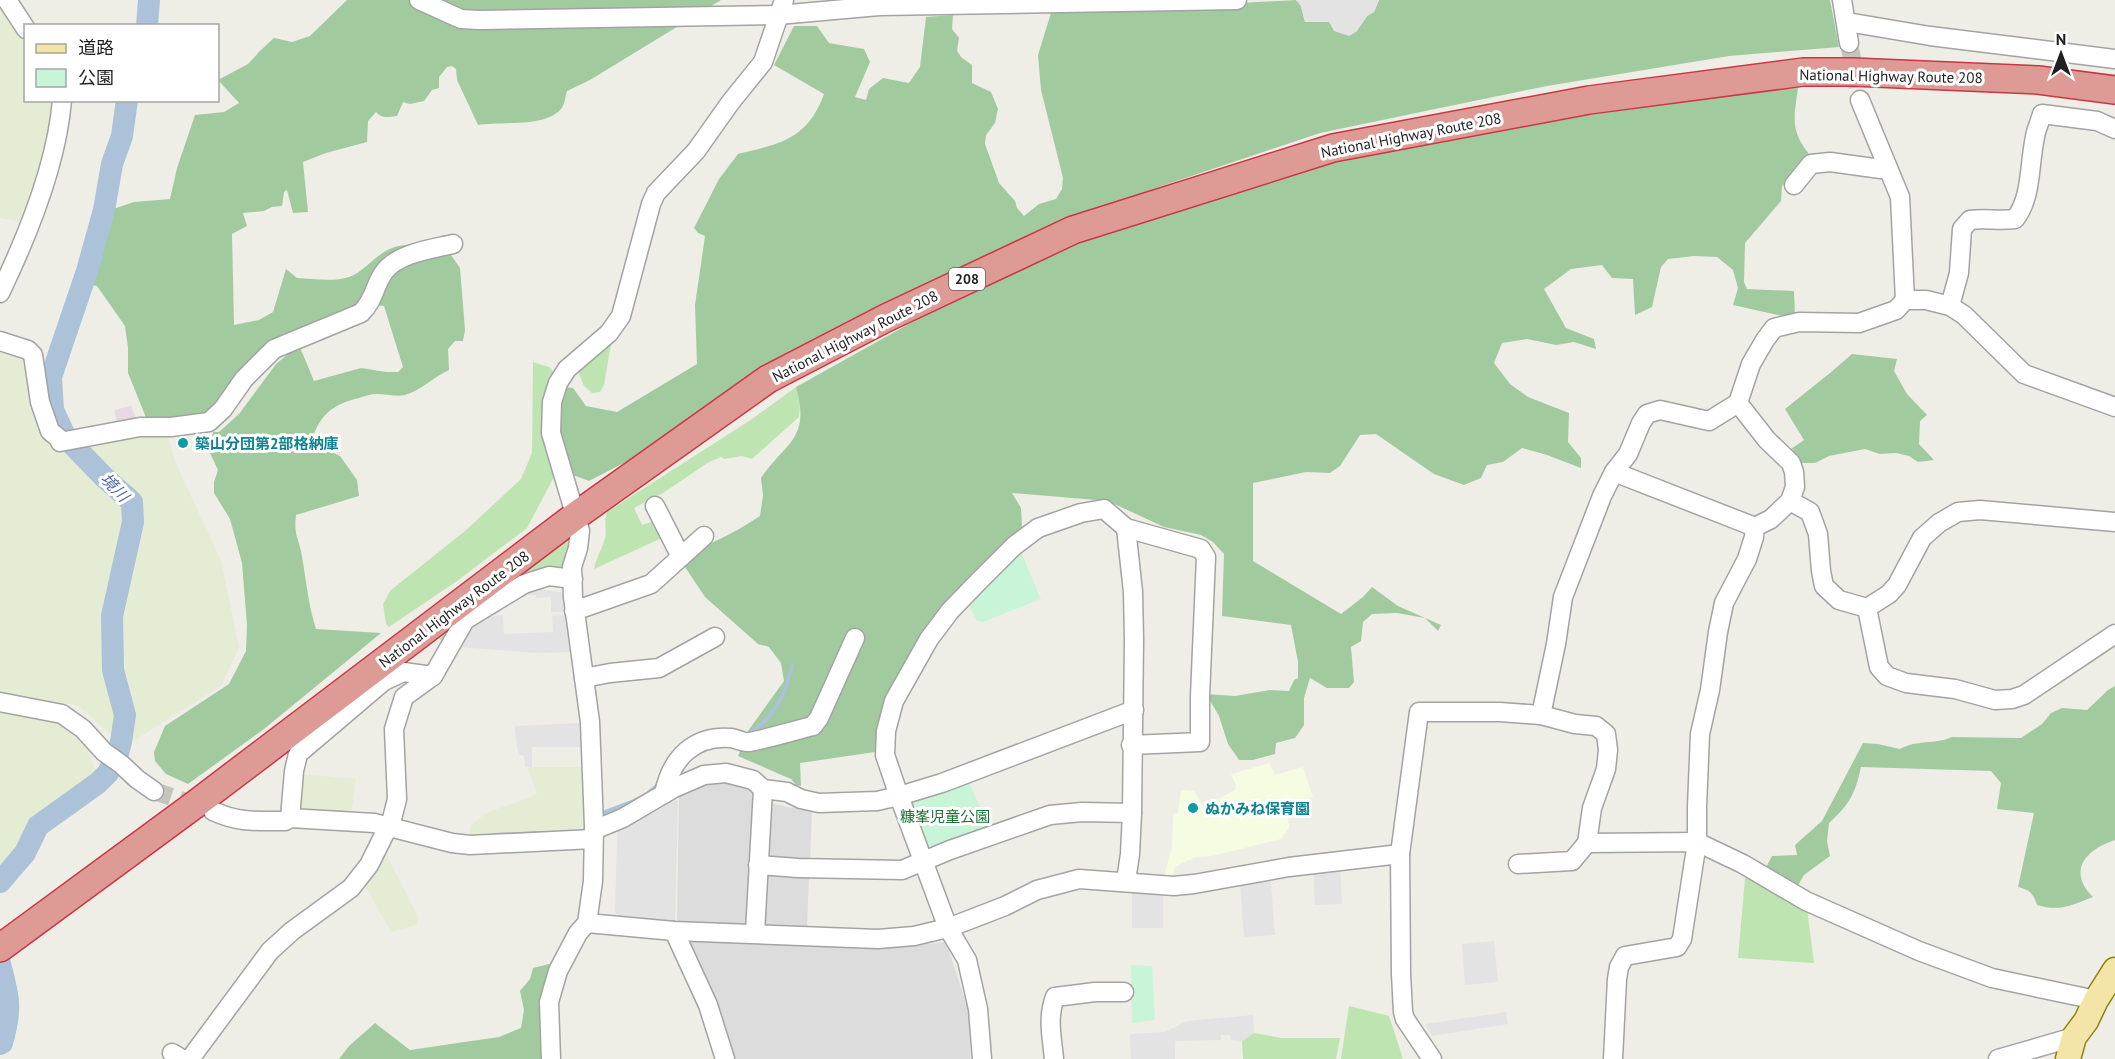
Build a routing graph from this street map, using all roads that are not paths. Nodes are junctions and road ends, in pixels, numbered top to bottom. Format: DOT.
graph roads {
  1 [pos="7,0"];
  2 [pos="419,0"];
  3 [pos="1237,0"];
  4 [pos="1842,0"];
  5 [pos="781,8"];
  6 [pos="1847,22"];
  7 [pos="24,26"];
  8 [pos="1850,44"];
  9 [pos="2115,59"];
  10 [pos="2115,90"];
  11 [pos="1860,100"];
  12 [pos="62,102"];
  13 [pos="2115,129"];
  14 [pos="1887,168"];
  15 [pos="1794,185"];
  16 [pos="453,244"];
  17 [pos="0,293"];
  18 [pos="1905,300"];
  19 [pos="1950,306"];
  20 [pos="0,341"];
  21 [pos="1738,404"];
  22 [pos="2115,407"];
  23 [pos="1614,472"];
  24 [pos="1791,501"];
  25 [pos="656,506"];
  26 [pos="574,517"];
  27 [pos="2115,522"];
  28 [pos="1755,527"];
  29 [pos="1126,528"];
  30 [pos="704,536"];
  31 [pos="681,557"];
  32 [pos="573,579"];
  33 [pos="1867,608"];
  34 [pos="574,611"];
  35 [pos="2115,634"];
  36 [pos="715,637"];
  37 [pos="855,638"];
  38 [pos="433,676"];
  39 [pos="584,678"];
  40 [pos="0,702"];
  41 [pos="1134,710"];
  42 [pos="1541,715"];
  43 [pos="1131,745"];
  44 [pos="763,789"];
  45 [pos="154,790"];
  46 [pos="664,794"];
  47 [pos="899,796"];
  48 [pos="213,811"];
  49 [pos="1132,813"];
  50 [pos="290,818"];
  51 [pos="387,826"];
  52 [pos="594,826"];
  53 [pos="1697,842"];
  54 [pos="1587,843"];
  55 [pos="1400,854"];
  56 [pos="924,861"];
  57 [pos="1518,864"];
  58 [pos="758,865"];
  59 [pos="1126,881"];
  60 [pos="587,923"];
  61 [pos="948,928"];
  62 [pos="674,931"];
  63 [pos="755,933"];
  64 [pos="0,948"];
  65 [pos="2115,970"];
  66 [pos="1124,992"];
  67 [pos="2096,1000"];
  68 [pos="2071,1048"];
  69 [pos="190,1059"];
  70 [pos="551,1059"];
  71 [pos="725,1059"];
  72 [pos="982,1059"];
  73 [pos="1054,1059"];
  74 [pos="1432,1059"];
  75 [pos="1613,1059"];
  76 [pos="1998,1059"];
  1 -- 7 [label="street"];
  2 -- 5 [label="street"];
  3 -- 5 [label="street"];
  4 -- 6 [label="street"];
  5 -- 26 [label="street"];
  6 -- 8 [label="street"];
  6 -- 9 [label="street"];
  10 -- 26 [label="highway, National Highway Route 208 / 208"];
  11 -- 14 [label="street"];
  12 -- 17 [label="street"];
  13 -- 19 [label="street"];
  14 -- 15 [label="street"];
  14 -- 18 [label="street"];
  16 -- 20 [label="street"];
  18 -- 19 [label="street"];
  18 -- 21 [label="street"];
  19 -- 22 [label="street"];
  21 -- 23 [label="street"];
  21 -- 24 [label="street"];
  23 -- 28 [label="street"];
  23 -- 42 [label="street"];
  24 -- 28 [label="street"];
  24 -- 33 [label="street"];
  25 -- 31 [label="street"];
  26 -- 32 [label="street"];
  26 -- 64 [label="highway, National Highway Route 208 / 208"];
  27 -- 33 [label="street"];
  28 -- 53 [label="street"];
  29 -- 41 [label="street"];
  29 -- 43 [label="street"];
  29 -- 47 [label="street"];
  30 -- 31 [label="street"];
  31 -- 34 [label="street"];
  32 -- 34 [label="street"];
  32 -- 38 [label="street"];
  33 -- 35 [label="street"];
  34 -- 39 [label="street"];
  36 -- 39 [label="street"];
  37 -- 46 [label="street"];
  38 -- 50 [label="street"];
  38 -- 51 [label="street"];
  39 -- 52 [label="street"];
  40 -- 45 [label="street"];
  41 -- 43 [label="street"];
  41 -- 47 [label="street"];
  42 -- 54 [label="street"];
  42 -- 55 [label="street"];
  43 -- 49 [label="street"];
  44 -- 46 [label="street"];
  44 -- 47 [label="street"];
  44 -- 58 [label="street"];
  46 -- 52 [label="street"];
  47 -- 56 [label="street"];
  48 -- 50 [label="street"];
  49 -- 56 [label="street"];
  49 -- 59 [label="street"];
  50 -- 51 [label="street"];
  51 -- 52 [label="street"];
  51 -- 69 [label="street"];
  52 -- 60 [label="street"];
  53 -- 54 [label="street"];
  53 -- 67 [label="street"];
  53 -- 75 [label="street"];
  54 -- 57 [label="street"];
  55 -- 59 [label="street"];
  55 -- 74 [label="street"];
  56 -- 58 [label="street"];
  56 -- 61 [label="street"];
  58 -- 63 [label="street"];
  59 -- 61 [label="street"];
  60 -- 62 [label="street"];
  60 -- 70 [label="street"];
  61 -- 63 [label="street"];
  61 -- 72 [label="street"];
  62 -- 63 [label="street"];
  62 -- 71 [label="street"];
  65 -- 67 [label="main road"];
  66 -- 73 [label="street"];
  67 -- 68 [label="main road"];
  68 -- 76 [label="street"];
}
